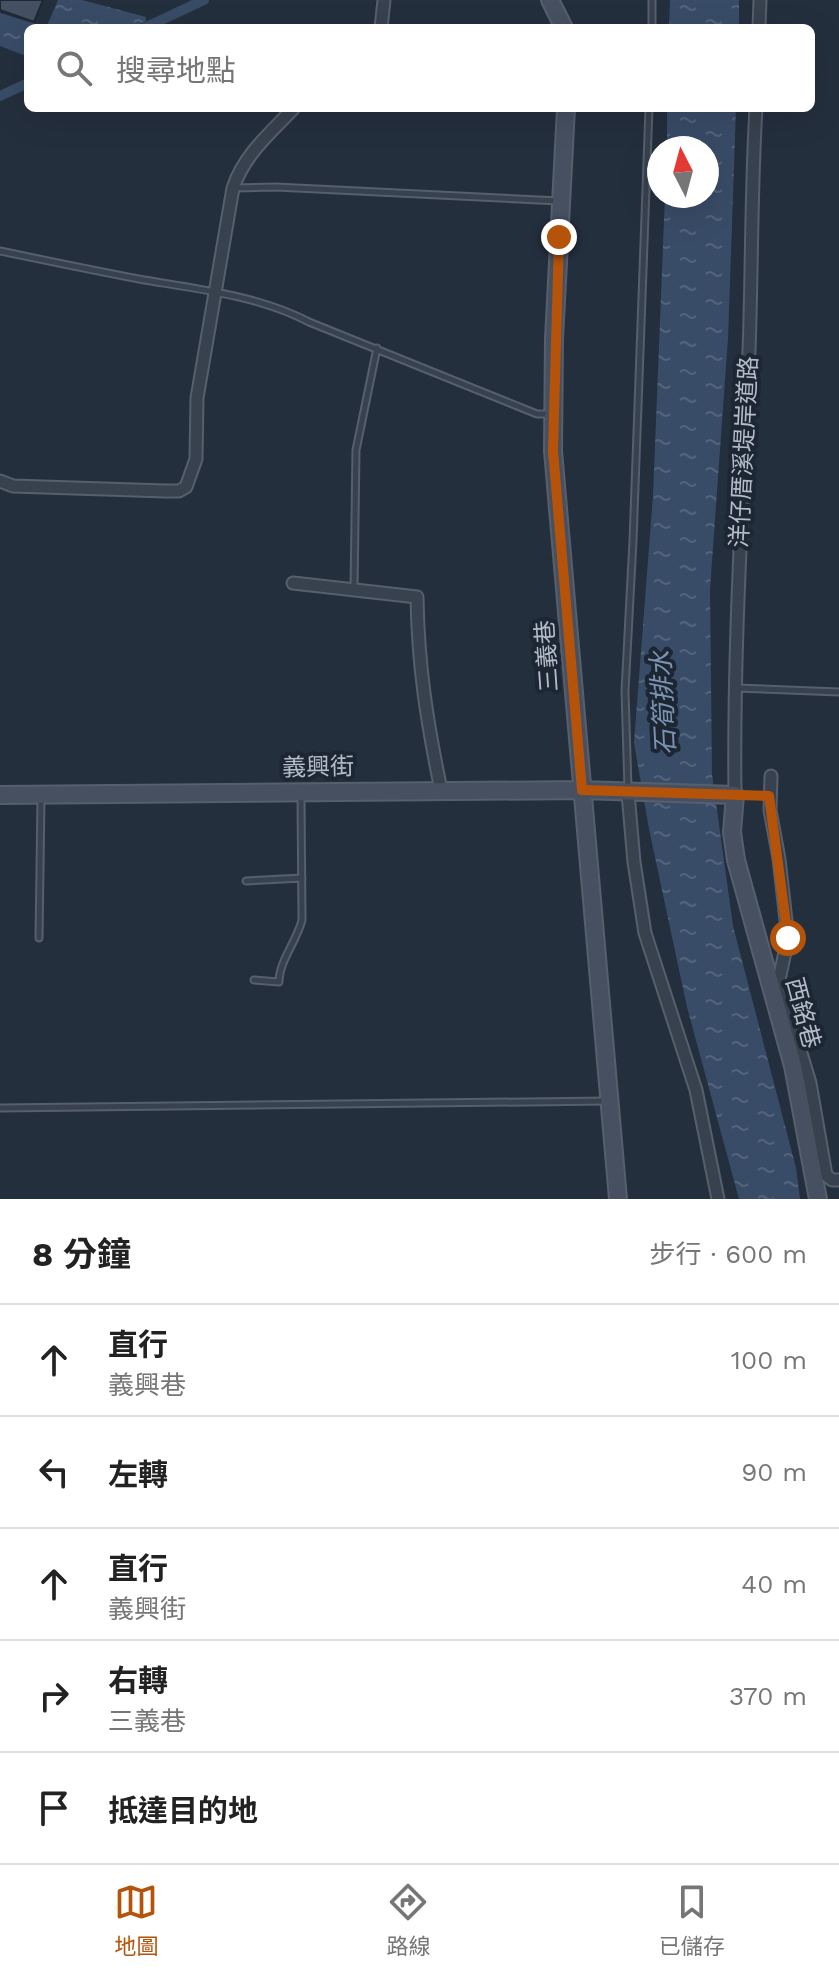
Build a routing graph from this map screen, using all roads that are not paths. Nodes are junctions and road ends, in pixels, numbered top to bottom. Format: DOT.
graph roads {
  1 [pos="384,0"];
  2 [pos="550,0"];
  3 [pos="652,0"];
  4 [pos="760,0"];
  5 [pos="381,24"];
  6 [pos="562,24"];
  7 [pos="652,24"];
  8 [pos="759,24"];
  9 [pos="290,112"];
  10 [pos="566,112"];
  11 [pos="649,112"];
  12 [pos="756,112"];
  13 [pos="233,188"];
  14 [pos="561,201"];
  15 [pos="0,251"];
  16 [pos="214,292"];
  17 [pos="377,348"];
  18 [pos="553,414"];
  19 [pos="0,481"];
  20 [pos="293,583"];
  21 [pos="354,589"];
  22 [pos="735,688"];
  23 [pos="839,692"];
  24 [pos="771,776"];
  25 [pos="441,790"];
  26 [pos="582,790"];
  27 [pos="301,791"];
  28 [pos="632,793"];
  29 [pos="41,794"];
  30 [pos="0,795"];
  31 [pos="735,795"];
  32 [pos="769,796"];
  33 [pos="302,878"];
  34 [pos="246,881"];
  35 [pos="39,938"];
  36 [pos="254,980"];
  37 [pos="609,1101"];
  38 [pos="0,1108"];
  39 [pos="839,1180"];
  40 [pos="618,1199"];
  41 [pos="718,1199"];
  42 [pos="818,1199"];
  1 -- 5 [label="street"];
  2 -- 6 [label="street"];
  3 -- 7 [label="lane"];
  4 -- 8 [label="street"];
  9 -- 13 [label="street"];
  10 -- 14 [label="street, 三義巷"];
  11 -- 28 [label="lane"];
  12 -- 22 [label="street, 洋仔厝溪堤岸道路"];
  13 -- 14 [label="lane"];
  13 -- 16 [label="street"];
  14 -- 18 [label="street, 三義巷"];
  15 -- 16 [label="lane"];
  16 -- 17 [label="lane"];
  16 -- 19 [label="street"];
  17 -- 18 [label="lane"];
  17 -- 21 [label="lane"];
  18 -- 26 [label="street, 三義巷"];
  20 -- 21 [label="street"];
  21 -- 25 [label="street"];
  22 -- 23 [label="lane"];
  22 -- 31 [label="street, 洋仔厝溪堤岸道路"];
  24 -- 32 [label="street"];
  25 -- 26 [label="street, 義興街"];
  25 -- 27 [label="street, 義興街"];
  26 -- 28 [label="street, 義興街"];
  26 -- 37 [label="street, 三義巷"];
  27 -- 29 [label="street, 義興街"];
  27 -- 33 [label="lane"];
  28 -- 31 [label="street, 義興街"];
  28 -- 41 [label="street"];
  29 -- 30 [label="street, 義興街"];
  29 -- 35 [label="lane"];
  31 -- 32 [label="lane"];
  31 -- 42 [label="street, 西銘巷"];
  32 -- 39 [label="street"];
  33 -- 34 [label="lane"];
  33 -- 36 [label="lane"];
  37 -- 38 [label="lane"];
  37 -- 40 [label="street, 三義巷"];
}
